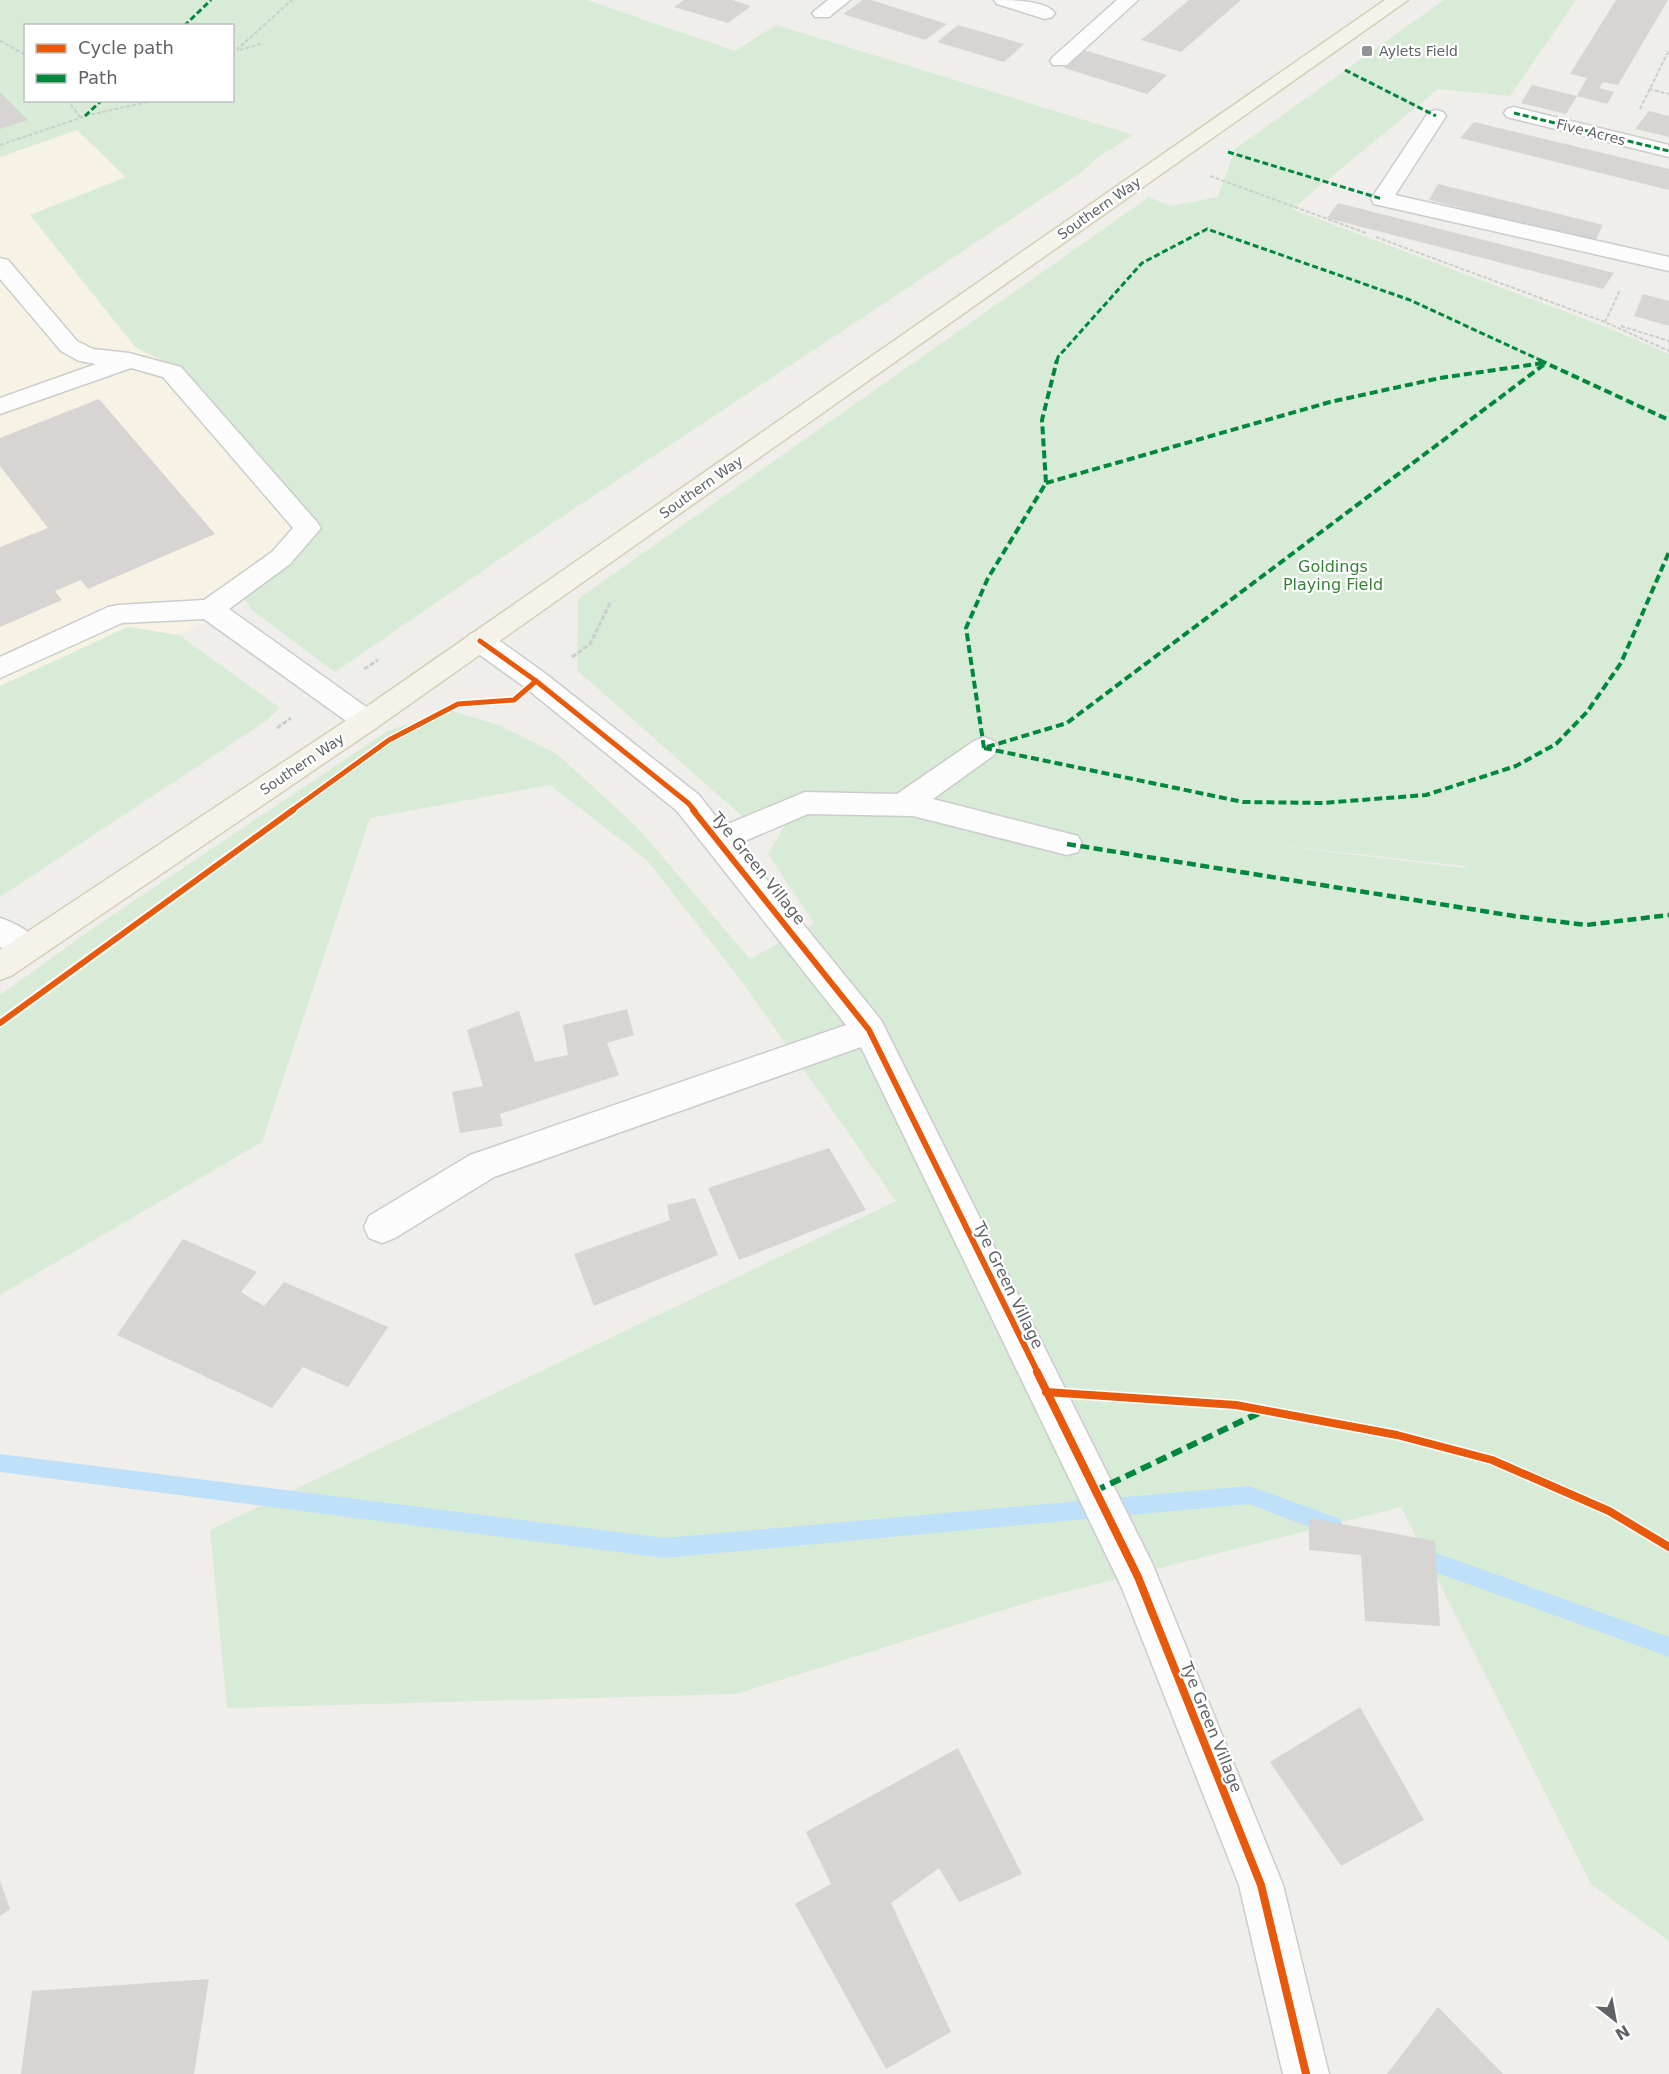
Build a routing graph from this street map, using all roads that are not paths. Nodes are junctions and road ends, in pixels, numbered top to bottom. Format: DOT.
graph roads {
  1 [pos="840,0"];
  2 [pos="1004,0"];
  3 [pos="1128,0"];
  4 [pos="1398,0"];
  5 [pos="822,13"];
  6 [pos="1045,13"];
  7 [pos="1060,61"];
  8 [pos="1514,113"];
  9 [pos="1436,116"];
  10 [pos="1669,151"];
  11 [pos="1669,264"];
  12 [pos="0,266"];
  13 [pos="129,360"];
  14 [pos="0,406"];
  15 [pos="210,609"];
  16 [pos="480,641"];
  17 [pos="0,668"];
  18 [pos="366,721"];
  19 [pos="984,748"];
  20 [pos="902,805"];
  21 [pos="719,840"];
  22 [pos="1067,844"];
  23 [pos="0,930"];
  24 [pos="26,948"];
  25 [pos="0,967"];
  26 [pos="869,1030"];
  27 [pos="381,1227"];
  28 [pos="1306,2074"];
  1 -- 5 [label="street"];
  2 -- 6 [label="street"];
  3 -- 7 [label="street"];
  4 -- 16 [label="main road, Southern Way"];
  8 -- 10 [label="street, Five Acres"];
  9 -- 11 [label="street"];
  12 -- 13 [label="street"];
  13 -- 14 [label="street"];
  13 -- 15 [label="street"];
  15 -- 17 [label="street"];
  15 -- 18 [label="street"];
  16 -- 18 [label="main road, Southern Way"];
  16 -- 21 [label="street, Tye Green Village"];
  18 -- 24 [label="main road, Southern Way"];
  19 -- 20 [label="street"];
  20 -- 21 [label="street, Tye Green Village"];
  20 -- 22 [label="street, Tye Green Village"];
  21 -- 26 [label="street, Tye Green Village"];
  23 -- 24 [label="street"];
  24 -- 25 [label="main road, Southern Way"];
  26 -- 27 [label="street"];
  26 -- 28 [label="street, Tye Green Village"];
}
